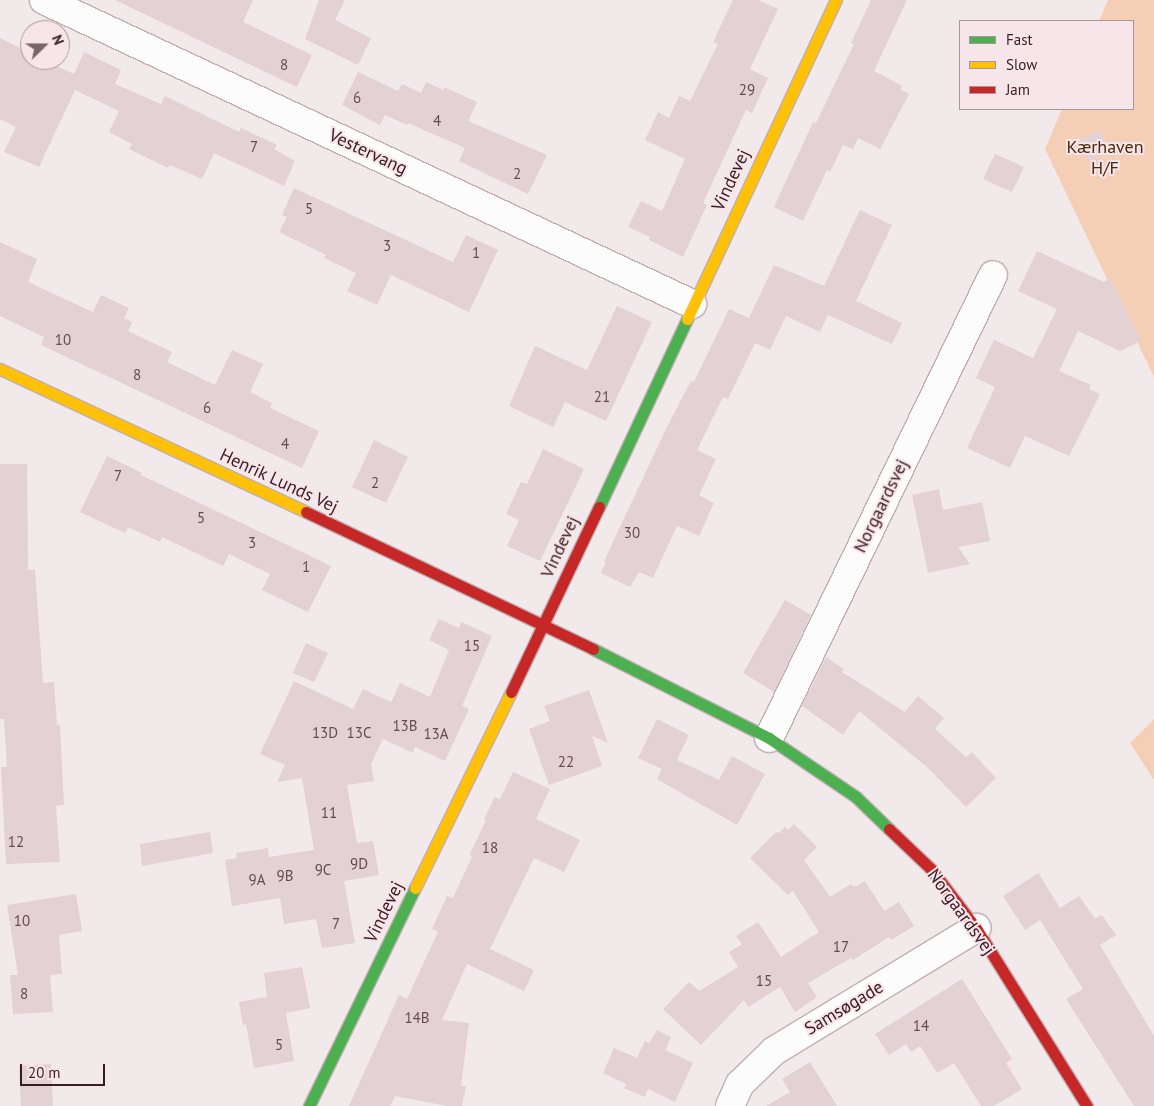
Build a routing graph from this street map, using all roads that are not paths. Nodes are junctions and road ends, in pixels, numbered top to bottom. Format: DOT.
graph roads {
  1 [pos="44,0"];
  2 [pos="836,0"];
  3 [pos="994,275"];
  4 [pos="692,304"];
  5 [pos="0,369"];
  6 [pos="544,624"];
  7 [pos="769,738"];
  8 [pos="976,928"];
  9 [pos="309,1106"];
  10 [pos="730,1106"];
  11 [pos="1087,1106"];
  1 -- 4 [label="street, Vestervang"];
  2 -- 4 [label="street, Vindevej"];
  3 -- 7 [label="street, Norgaardsvej"];
  4 -- 6 [label="street, Vindevej"];
  5 -- 6 [label="street, Henrik Lunds Vej"];
  6 -- 7 [label="street, Norgaardsvej"];
  6 -- 9 [label="street, Vindevej"];
  7 -- 8 [label="street, Norgaardsvej"];
  8 -- 10 [label="street, Samsøgade"];
  8 -- 11 [label="street, Norgaardsvej"];
}
